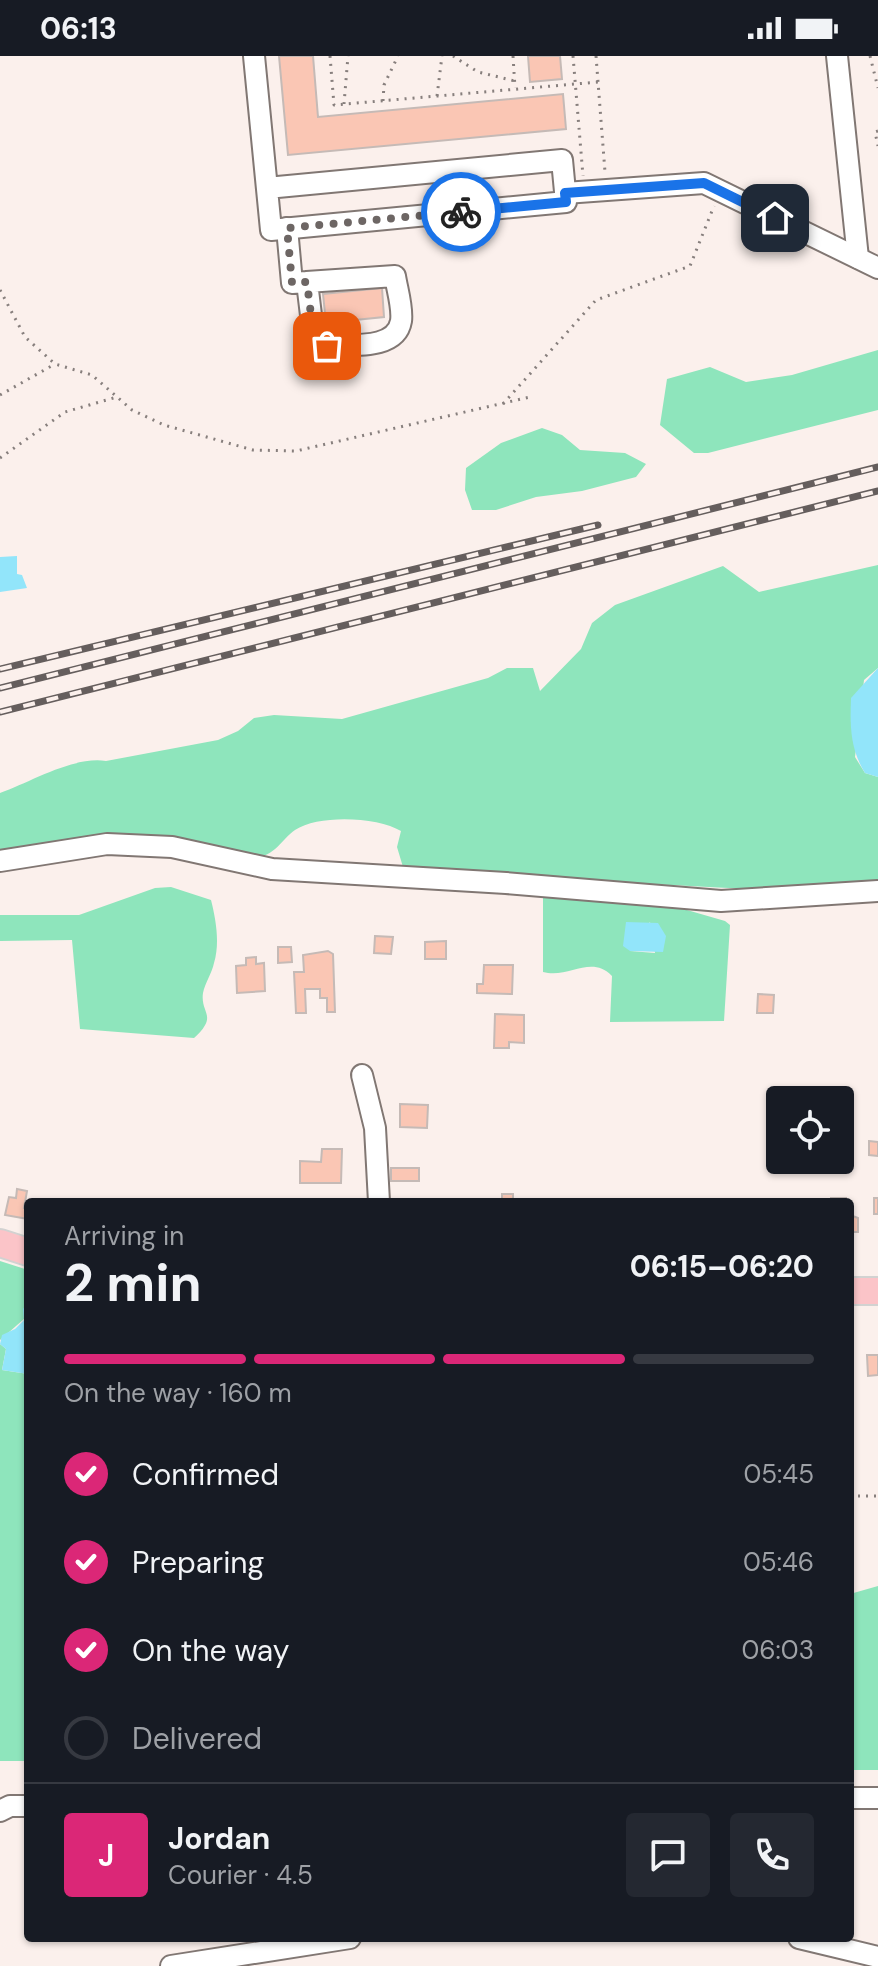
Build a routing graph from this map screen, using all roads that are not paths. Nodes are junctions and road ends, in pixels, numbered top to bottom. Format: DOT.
graph roads {
  1 [pos="254,56"];
  2 [pos="837,56"];
  3 [pos="267,188"];
  4 [pos="575,193"];
  5 [pos="287,228"];
  6 [pos="858,258"];
  7 [pos="878,268"];
  8 [pos="307,282"];
  9 [pos="0,861"];
  10 [pos="878,891"];
  11 [pos="362,1075"];
  12 [pos="379,1198"];
  13 [pos="0,1243"];
  14 [pos="24,1251"];
  15 [pos="854,1291"];
  16 [pos="878,1291"];
  17 [pos="854,1798"];
  18 [pos="878,1798"];
  19 [pos="24,1806"];
  20 [pos="0,1811"];
  21 [pos="324,1942"];
  22 [pos="816,1942"];
  23 [pos="878,1957"];
  24 [pos="171,1966"];
  1 -- 3 [label="lane"];
  2 -- 6 [label="lane"];
  3 -- 4 [label="lane"];
  3 -- 5 [label="lane"];
  4 -- 5 [label="lane"];
  4 -- 6 [label="lane"];
  5 -- 8 [label="lane"];
  6 -- 7 [label="lane"];
  8 -- 8 [label="lane"];
  9 -- 10 [label="lane"];
  11 -- 12 [label="lane"];
  13 -- 14 [label="main road"];
  15 -- 16 [label="main road"];
  17 -- 18 [label="lane"];
  19 -- 20 [label="lane"];
  21 -- 24 [label="lane"];
  22 -- 23 [label="lane"];
}
